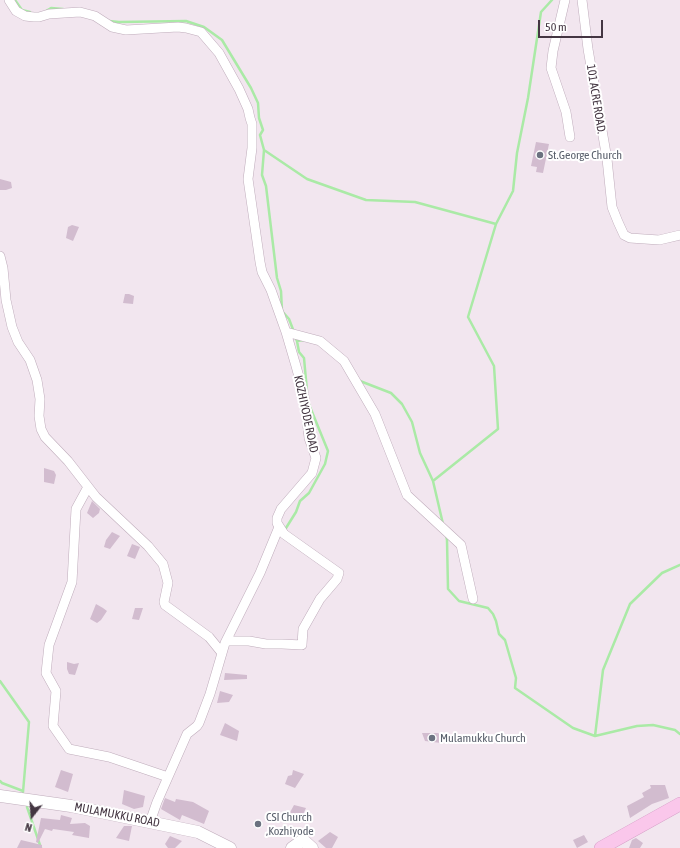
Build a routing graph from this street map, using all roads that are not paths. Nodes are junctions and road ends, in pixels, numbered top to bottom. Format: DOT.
graph roads {
  1 [pos="9,0"];
  2 [pos="565,0"];
  3 [pos="582,0"];
  4 [pos="570,137"];
  5 [pos="680,235"];
  6 [pos="0,256"];
  7 [pos="286,332"];
  8 [pos="88,487"];
  9 [pos="279,527"];
  10 [pos="473,599"];
  11 [pos="225,643"];
  12 [pos="222,653"];
  13 [pos="168,777"];
  14 [pos="0,796"];
  15 [pos="680,804"];
  16 [pos="150,822"];
  17 [pos="230,848"];
  18 [pos="292,848"];
  19 [pos="312,848"];
  20 [pos="602,848"];
  1 -- 7 [label="street, KOZHIYODE ROAD"];
  2 -- 4 [label="street"];
  3 -- 5 [label="street, 101 ACRE ROAD."];
  6 -- 8 [label="street"];
  7 -- 9 [label="street, KOZHIYODE ROAD"];
  7 -- 10 [label="street"];
  8 -- 12 [label="street"];
  8 -- 13 [label="street"];
  9 -- 11 [label="street, KOZHIYODE ROAD"];
  9 -- 11 [label="street"];
  11 -- 12 [label="street"];
  12 -- 13 [label="street"];
  13 -- 16 [label="street"];
  14 -- 16 [label="street, MULAMUKKU ROAD"];
  15 -- 20 [label="main road"];
  16 -- 17 [label="street, MULAMUKKU ROAD"];
  18 -- 19 [label="street"];
}
